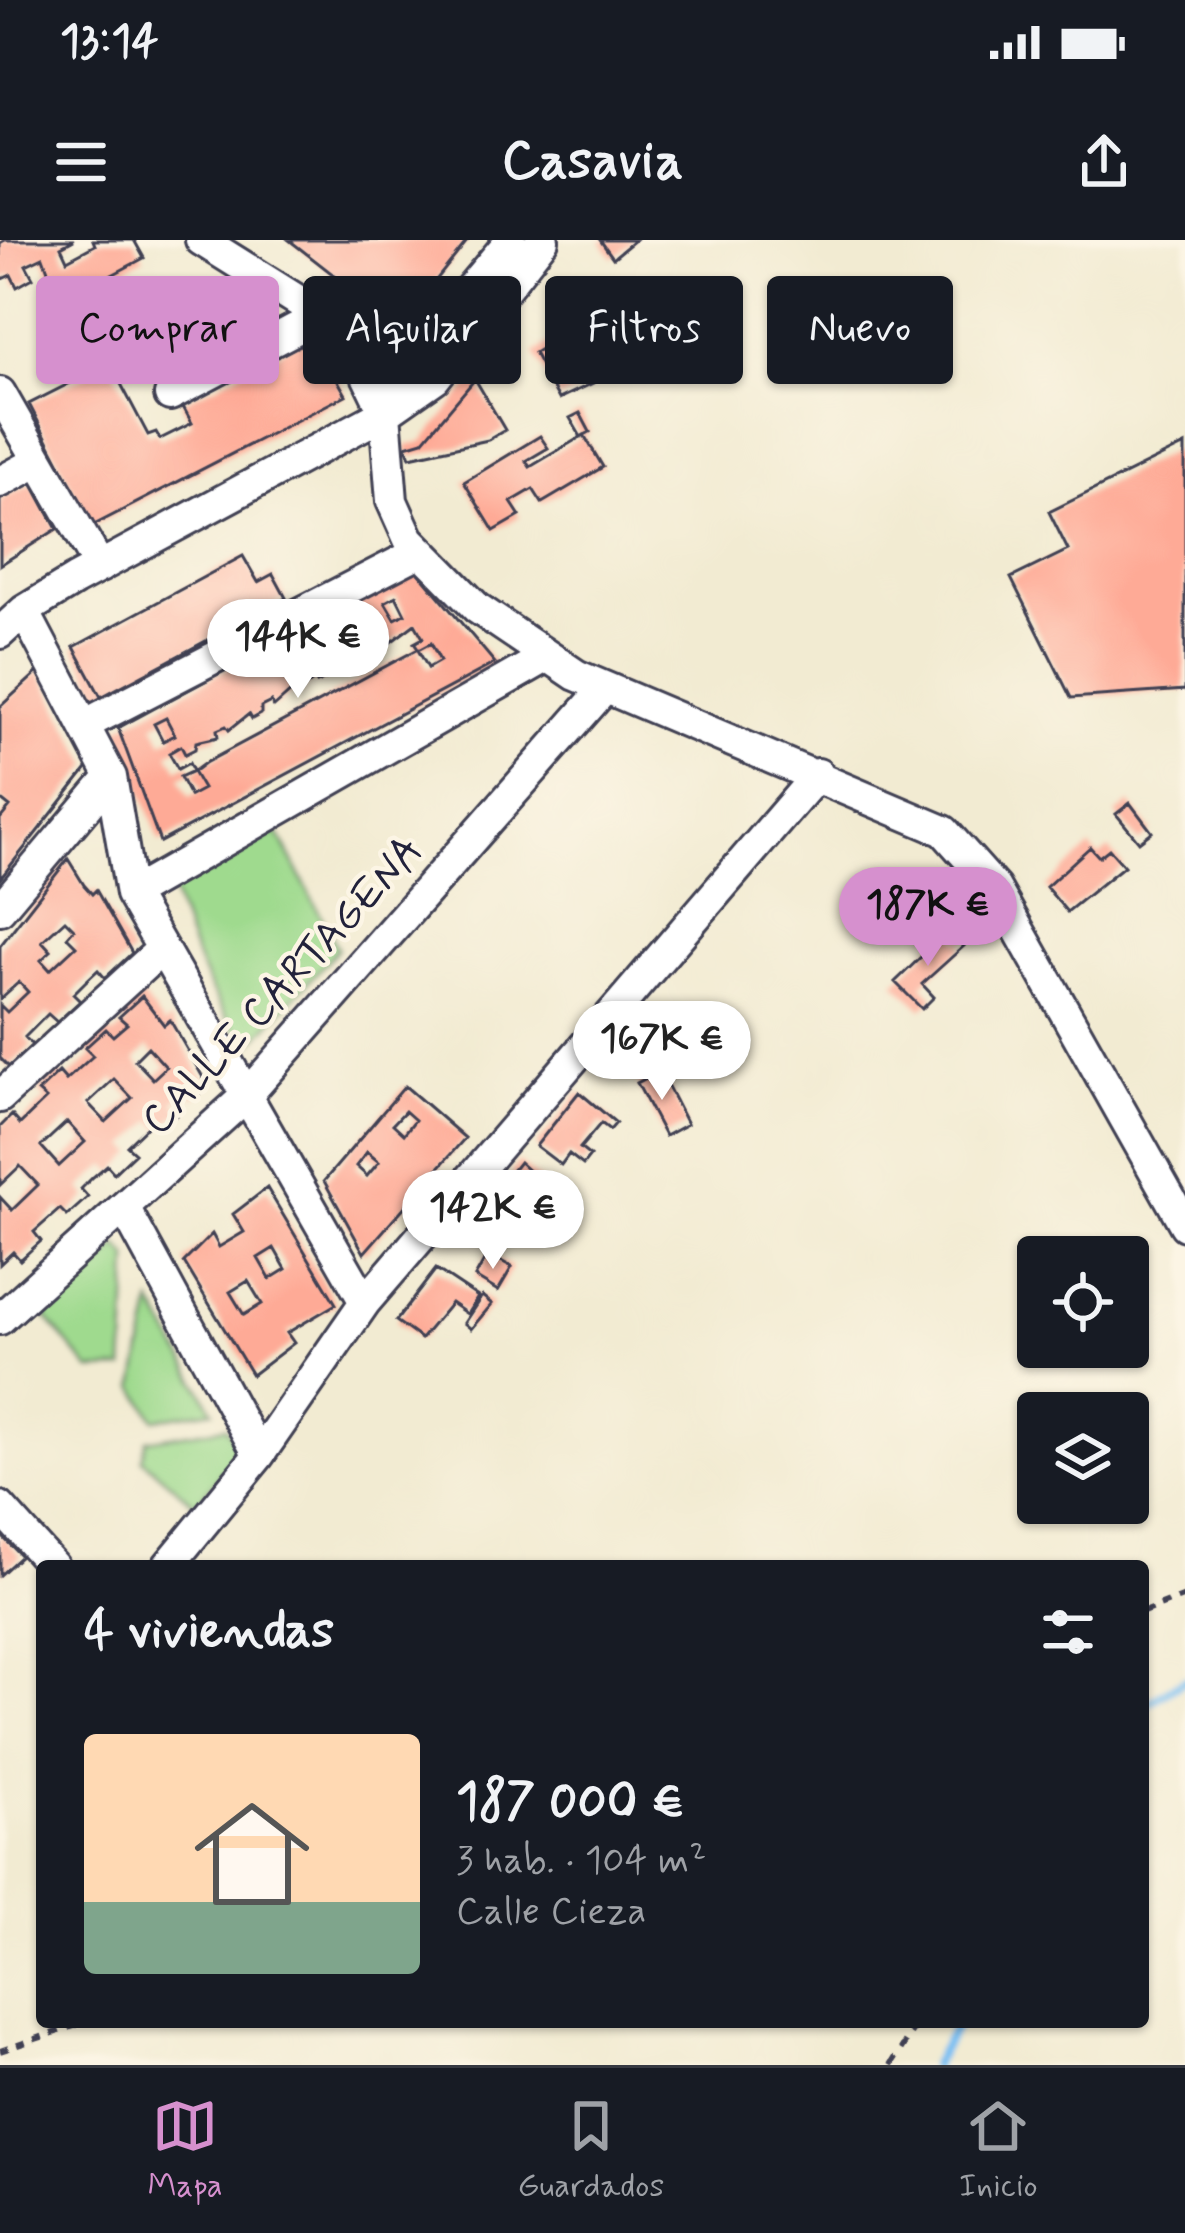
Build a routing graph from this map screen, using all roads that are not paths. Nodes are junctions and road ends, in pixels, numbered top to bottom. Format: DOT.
graph roads {
  1 [pos="513,240"];
  2 [pos="543,240"];
  3 [pos="208,242"];
  4 [pos="303,307"];
  5 [pos="303,325"];
  6 [pos="374,384"];
  7 [pos="0,393"];
  8 [pos="170,395"];
  9 [pos="391,414"];
  10 [pos="39,461"];
  11 [pos="0,482"];
  12 [pos="421,550"];
  13 [pos="100,567"];
  14 [pos="24,611"];
  15 [pos="0,633"];
  16 [pos="548,656"];
  17 [pos="604,688"];
  18 [pos="84,725"];
  19 [pos="818,774"];
  20 [pos="111,777"];
  21 [pos="131,893"];
  22 [pos="0,909"];
  23 [pos="161,949"];
  24 [pos="0,1096"];
  25 [pos="245,1097"];
  26 [pos="124,1207"];
  27 [pos="1185,1225"];
  28 [pos="365,1302"];
  29 [pos="2,1314"];
  30 [pos="260,1455"];
  31 [pos="0,1508"];
  32 [pos="47,1560"];
  33 [pos="173,1560"];
  1 -- 9 [label="street"];
  2 -- 9 [label="street"];
  3 -- 4 [label="street"];
  5 -- 8 [label="street"];
  6 -- 9 [label="street"];
  7 -- 10 [label="street"];
  9 -- 12 [label="street"];
  9 -- 13 [label="street"];
  10 -- 11 [label="street"];
  10 -- 13 [label="street"];
  12 -- 16 [label="street"];
  12 -- 18 [label="street"];
  13 -- 14 [label="street"];
  14 -- 15 [label="street"];
  14 -- 18 [label="street"];
  16 -- 17 [label="street"];
  16 -- 21 [label="street"];
  17 -- 19 [label="street"];
  17 -- 25 [label="street, CALLE CARTAGENA"];
  18 -- 20 [label="street"];
  19 -- 27 [label="street"];
  19 -- 28 [label="street"];
  20 -- 21 [label="street"];
  20 -- 22 [label="street"];
  21 -- 23 [label="street"];
  23 -- 24 [label="street"];
  23 -- 25 [label="street"];
  25 -- 26 [label="street, CALLE CARTAGENA"];
  25 -- 28 [label="street"];
  26 -- 29 [label="street, CALLE CARTAGENA"];
  26 -- 30 [label="street"];
  28 -- 30 [label="street"];
  30 -- 33 [label="street"];
  31 -- 32 [label="street"];
}
